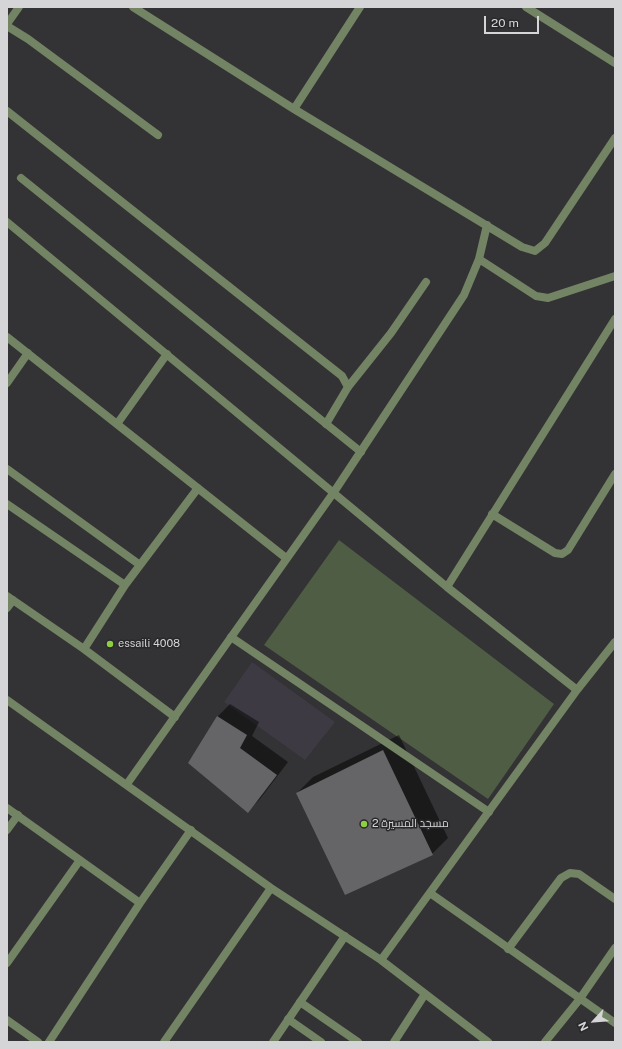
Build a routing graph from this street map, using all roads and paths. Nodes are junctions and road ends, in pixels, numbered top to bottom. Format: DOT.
graph roads {
  1 [pos="19,7"];
  2 [pos="133,7"];
  3 [pos="360,7"];
  4 [pos="526,7"];
  5 [pos="7,25"];
  6 [pos="615,63"];
  7 [pos="294,109"];
  8 [pos="7,112"];
  9 [pos="158,135"];
  10 [pos="615,138"];
  11 [pos="21,178"];
  12 [pos="7,222"];
  13 [pos="487,225"];
  14 [pos="479,259"];
  15 [pos="615,276"];
  16 [pos="426,282"];
  17 [pos="615,318"];
  18 [pos="7,337"];
  19 [pos="28,353"];
  20 [pos="167,354"];
  21 [pos="7,383"];
  22 [pos="348,386"];
  23 [pos="117,424"];
  24 [pos="326,424"];
  25 [pos="360,452"];
  26 [pos="7,469"];
  27 [pos="615,474"];
  28 [pos="198,488"];
  29 [pos="334,492"];
  30 [pos="7,504"];
  31 [pos="492,514"];
  32 [pos="286,558"];
  33 [pos="140,564"];
  34 [pos="124,584"];
  35 [pos="447,587"];
  36 [pos="10,598"];
  37 [pos="7,608"];
  38 [pos="231,637"];
  39 [pos="615,642"];
  40 [pos="84,649"];
  41 [pos="577,690"];
  42 [pos="7,700"];
  43 [pos="175,717"];
  44 [pos="127,784"];
  45 [pos="7,808"];
  46 [pos="489,812"];
  47 [pos="18,815"];
  48 [pos="7,830"];
  49 [pos="191,830"];
  50 [pos="80,860"];
  51 [pos="271,888"];
  52 [pos="430,894"];
  53 [pos="615,898"];
  54 [pos="140,903"];
  55 [pos="345,936"];
  56 [pos="615,948"];
  57 [pos="508,949"];
  58 [pos="381,960"];
  59 [pos="7,963"];
  60 [pos="425,994"];
  61 [pos="579,1000"];
  62 [pos="300,1002"];
  63 [pos="288,1019"];
  64 [pos="7,1020"];
  65 [pos="615,1023"];
  66 [pos="38,1042"];
  67 [pos="48,1042"];
  68 [pos="164,1042"];
  69 [pos="273,1042"];
  70 [pos="321,1042"];
  71 [pos="358,1042"];
  72 [pos="394,1042"];
  73 [pos="488,1042"];
  74 [pos="546,1042"];
  1 -- 5 [label="street"];
  2 -- 7 [label="street"];
  3 -- 7 [label="street"];
  4 -- 6 [label="street"];
  5 -- 9 [label="street"];
  7 -- 13 [label="street"];
  8 -- 22 [label="street"];
  10 -- 13 [label="street"];
  11 -- 24 [label="street"];
  12 -- 20 [label="street"];
  13 -- 14 [label="street"];
  14 -- 15 [label="street"];
  14 -- 25 [label="street"];
  16 -- 22 [label="street"];
  17 -- 31 [label="street"];
  18 -- 19 [label="street"];
  19 -- 21 [label="street"];
  19 -- 23 [label="street"];
  20 -- 23 [label="street"];
  20 -- 29 [label="street"];
  22 -- 24 [label="street"];
  23 -- 28 [label="street"];
  24 -- 25 [label="street"];
  25 -- 29 [label="street"];
  26 -- 33 [label="street"];
  27 -- 31 [label="street"];
  28 -- 32 [label="street"];
  28 -- 33 [label="street"];
  29 -- 32 [label="street"];
  29 -- 35 [label="street"];
  30 -- 34 [label="street"];
  31 -- 35 [label="street"];
  32 -- 38 [label="street"];
  33 -- 34 [label="street"];
  34 -- 40 [label="street"];
  35 -- 41 [label="street"];
  36 -- 37 [label="street"];
  36 -- 40 [label="street"];
  38 -- 43 [label="street"];
  38 -- 46 [label="street"];
  39 -- 41 [label="street"];
  40 -- 43 [label="street"];
  41 -- 46 [label="street"];
  42 -- 44 [label="street"];
  43 -- 44 [label="street"];
  44 -- 49 [label="street"];
  45 -- 47 [label="street"];
  46 -- 52 [label="street"];
  47 -- 48 [label="street"];
  47 -- 50 [label="street"];
  49 -- 51 [label="street"];
  49 -- 54 [label="street"];
  50 -- 54 [label="street"];
  50 -- 59 [label="street"];
  51 -- 55 [label="street"];
  51 -- 68 [label="street"];
  52 -- 57 [label="street"];
  52 -- 58 [label="street"];
  53 -- 57 [label="street"];
  54 -- 67 [label="street"];
  55 -- 58 [label="street"];
  55 -- 62 [label="street"];
  56 -- 61 [label="street"];
  57 -- 61 [label="street"];
  58 -- 60 [label="street"];
  60 -- 72 [label="street"];
  60 -- 73 [label="street"];
  61 -- 65 [label="street"];
  61 -- 74 [label="street"];
  62 -- 63 [label="street"];
  62 -- 71 [label="street"];
  63 -- 69 [label="street"];
  63 -- 70 [label="street"];
  64 -- 66 [label="street"];
}
